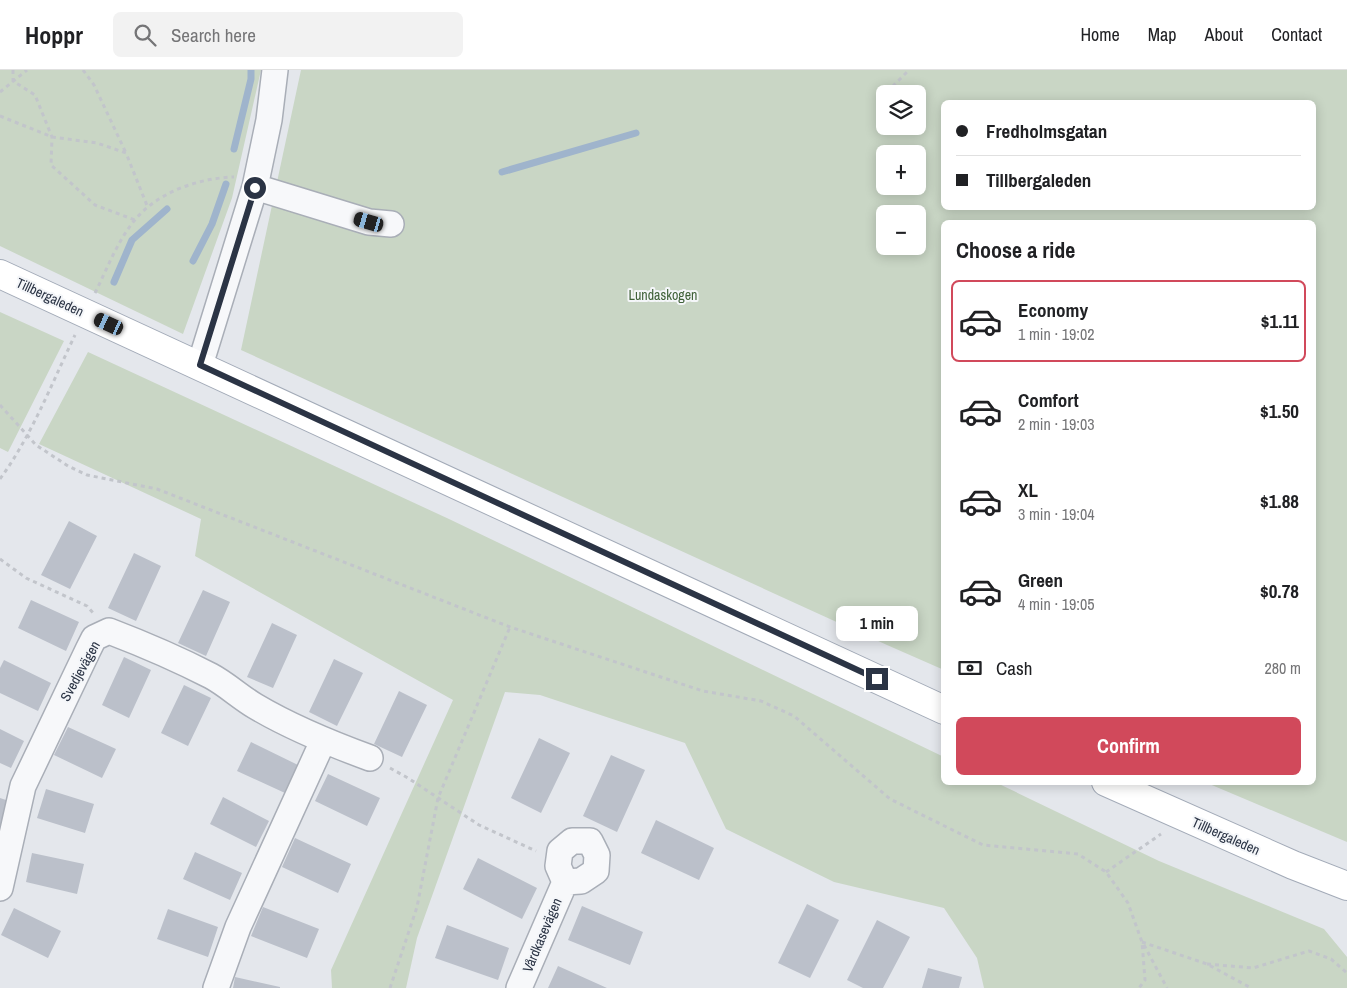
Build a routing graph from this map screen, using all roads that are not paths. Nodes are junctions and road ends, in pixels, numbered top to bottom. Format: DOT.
graph roads {
  1 [pos="275,70"];
  2 [pos="256,183"];
  3 [pos="391,224"];
  4 [pos="0,274"];
  5 [pos="200,365"];
  6 [pos="941,709"];
  7 [pos="323,742"];
  8 [pos="370,758"];
  9 [pos="1113,785"];
  10 [pos="565,882"];
  11 [pos="1347,886"];
  12 [pos="0,888"];
  13 [pos="216,988"];
  14 [pos="520,988"];
  1 -- 2 [label="street"];
  2 -- 3 [label="street"];
  2 -- 5 [label="street"];
  4 -- 5 [label="main road, Tillbergaleden"];
  5 -- 6 [label="main road, Tillbergaleden"];
  7 -- 8 [label="street, Svedjevägen"];
  7 -- 12 [label="street, Svedjevägen"];
  7 -- 13 [label="street"];
  9 -- 11 [label="main road, Tillbergaleden"];
  10 -- 14 [label="street, Vårdkasevägen"];
}
